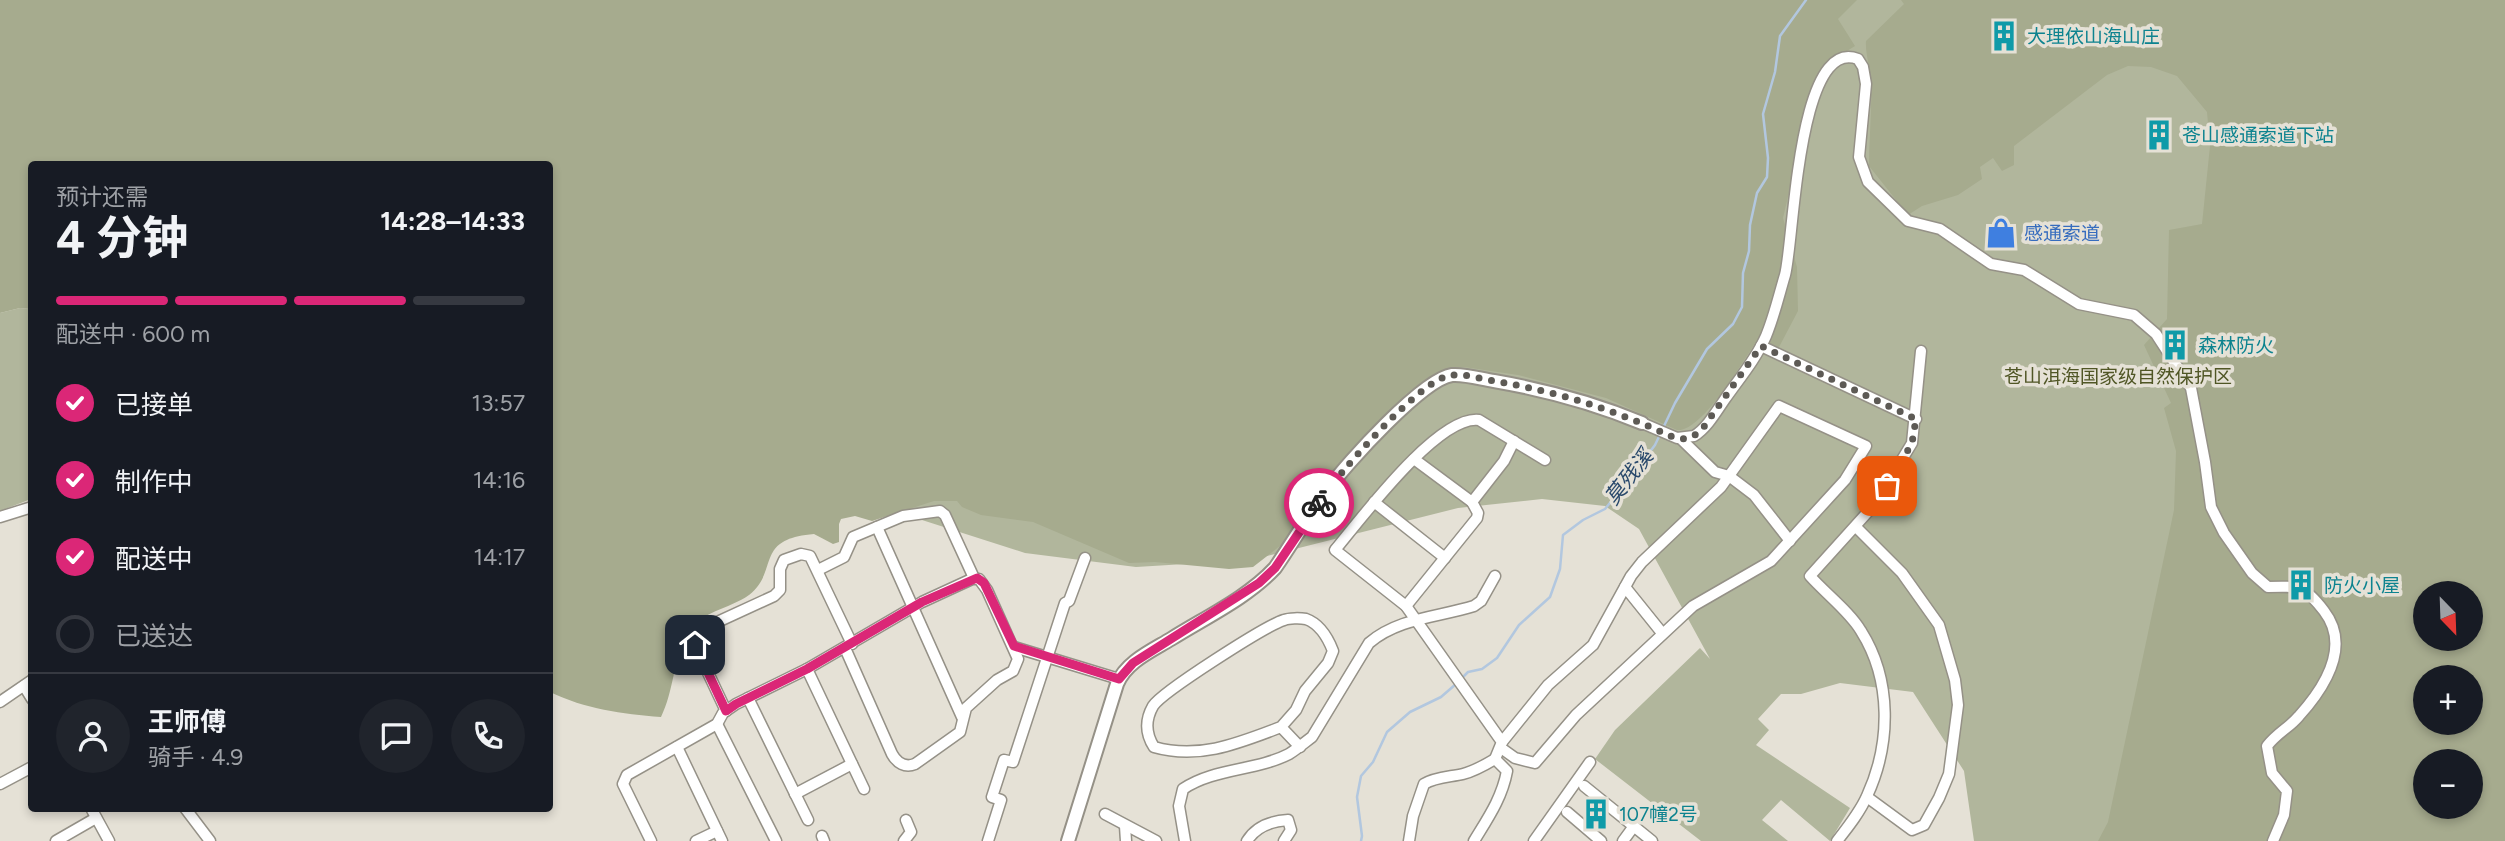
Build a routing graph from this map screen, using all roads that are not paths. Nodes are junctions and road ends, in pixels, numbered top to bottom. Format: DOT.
graph roads {
  1 [pos="1761,346"];
  2 [pos="1921,351"];
  3 [pos="1916,419"];
  4 [pos="1642,423"];
  5 [pos="1679,439"];
  6 [pos="1514,441"];
  7 [pos="1414,460"];
  8 [pos="1545,460"];
  9 [pos="1729,475"];
  10 [pos="1374,502"];
  11 [pos="1472,502"];
  12 [pos="28,508"];
  13 [pos="0,517"];
  14 [pos="877,527"];
  15 [pos="1856,527"];
  16 [pos="1790,541"];
  17 [pos="1085,558"];
  18 [pos="1445,558"];
  19 [pos="818,569"];
  20 [pos="1495,576"];
  21 [pos="974,578"];
  22 [pos="1625,587"];
  23 [pos="1406,606"];
  24 [pos="911,607"];
  25 [pos="1415,620"];
  26 [pos="1662,633"];
  27 [pos="848,646"];
  28 [pos="1014,646"];
  29 [pos="1047,657"];
  30 [pos="807,669"];
  31 [pos="1119,679"];
  32 [pos="28,683"];
  33 [pos="748,698"];
  34 [pos="0,702"];
  35 [pos="726,711"];
  36 [pos="962,718"];
  37 [pos="717,724"];
  38 [pos="1281,727"];
  39 [pos="1502,745"];
  40 [pos="677,747"];
  41 [pos="1300,747"];
  42 [pos="1515,758"];
  43 [pos="1495,759"];
  44 [pos="1590,762"];
  45 [pos="852,764"];
  46 [pos="28,769"];
  47 [pos="1507,771"];
  48 [pos="0,785"];
  49 [pos="1584,786"];
  50 [pos="864,789"];
  51 [pos="795,794"];
  52 [pos="1867,797"];
  53 [pos="188,812"];
  54 [pos="1567,812"];
  55 [pos="93,813"];
  56 [pos="1105,814"];
  57 [pos="808,820"];
  58 [pos="906,820"];
  59 [pos="1125,826"];
  60 [pos="1634,826"];
  61 [pos="720,836"];
  62 [pos="56,841"];
  63 [pos="109,841"];
  64 [pos="210,841"];
  65 [pos="651,841"];
  66 [pos="696,841"];
  67 [pos="776,841"];
  68 [pos="904,841"];
  69 [pos="988,841"];
  70 [pos="1068,841"];
  71 [pos="1126,841"];
  72 [pos="1156,841"];
  73 [pos="1185,841"];
  74 [pos="1247,841"];
  75 [pos="1284,841"];
  76 [pos="1409,841"];
  77 [pos="1474,841"];
  78 [pos="1534,841"];
  79 [pos="1601,841"];
  80 [pos="1623,841"];
  81 [pos="1653,841"];
  82 [pos="1838,841"];
  83 [pos="2273,841"];
  1 -- 3 [label="street"];
  1 -- 5 [label="street"];
  1 -- 83 [label="street"];
  2 -- 3 [label="street"];
  3 -- 15 [label="street"];
  4 -- 5 [label="street"];
  4 -- 31 [label="street"];
  5 -- 9 [label="street"];
  6 -- 7 [label="street"];
  6 -- 8 [label="street"];
  6 -- 11 [label="street"];
  7 -- 10 [label="street"];
  7 -- 11 [label="street"];
  9 -- 16 [label="street"];
  9 -- 16 [label="street"];
  9 -- 22 [label="street"];
  10 -- 18 [label="street"];
  10 -- 23 [label="street"];
  11 -- 18 [label="street"];
  12 -- 13 [label="street"];
  14 -- 19 [label="street"];
  14 -- 21 [label="street"];
  14 -- 24 [label="street"];
  15 -- 52 [label="street"];
  15 -- 52 [label="street"];
  16 -- 26 [label="street"];
  17 -- 29 [label="street"];
  18 -- 23 [label="street"];
  19 -- 27 [label="street"];
  19 -- 35 [label="street"];
  20 -- 25 [label="street"];
  21 -- 24 [label="street"];
  21 -- 28 [label="street"];
  22 -- 26 [label="street"];
  22 -- 39 [label="street"];
  23 -- 25 [label="street"];
  24 -- 27 [label="street"];
  24 -- 36 [label="street"];
  25 -- 39 [label="street"];
  25 -- 41 [label="street"];
  26 -- 42 [label="street"];
  27 -- 30 [label="street"];
  27 -- 36 [label="street"];
  28 -- 29 [label="street"];
  28 -- 36 [label="street"];
  29 -- 31 [label="street"];
  29 -- 69 [label="street"];
  30 -- 33 [label="street"];
  30 -- 45 [label="street"];
  31 -- 70 [label="street"];
  32 -- 34 [label="street"];
  33 -- 35 [label="street"];
  33 -- 51 [label="street"];
  35 -- 37 [label="street"];
  37 -- 40 [label="street"];
  37 -- 67 [label="street"];
  38 -- 38 [label="street"];
  38 -- 41 [label="street"];
  39 -- 42 [label="street"];
  39 -- 43 [label="street"];
  40 -- 61 [label="street"];
  40 -- 65 [label="street"];
  41 -- 73 [label="street"];
  42 -- 47 [label="street"];
  43 -- 47 [label="street"];
  43 -- 76 [label="street"];
  44 -- 78 [label="street"];
  45 -- 50 [label="street"];
  45 -- 51 [label="street"];
  46 -- 48 [label="street"];
  47 -- 77 [label="street"];
  49 -- 60 [label="street"];
  51 -- 57 [label="street"];
  52 -- 82 [label="street"];
  53 -- 64 [label="street"];
  54 -- 79 [label="street"];
  55 -- 62 [label="street"];
  55 -- 63 [label="street"];
  56 -- 59 [label="street"];
  58 -- 68 [label="street"];
  59 -- 71 [label="street"];
  59 -- 72 [label="street"];
  60 -- 80 [label="street"];
  60 -- 81 [label="street"];
  61 -- 66 [label="street"];
  74 -- 75 [label="street"];
}
